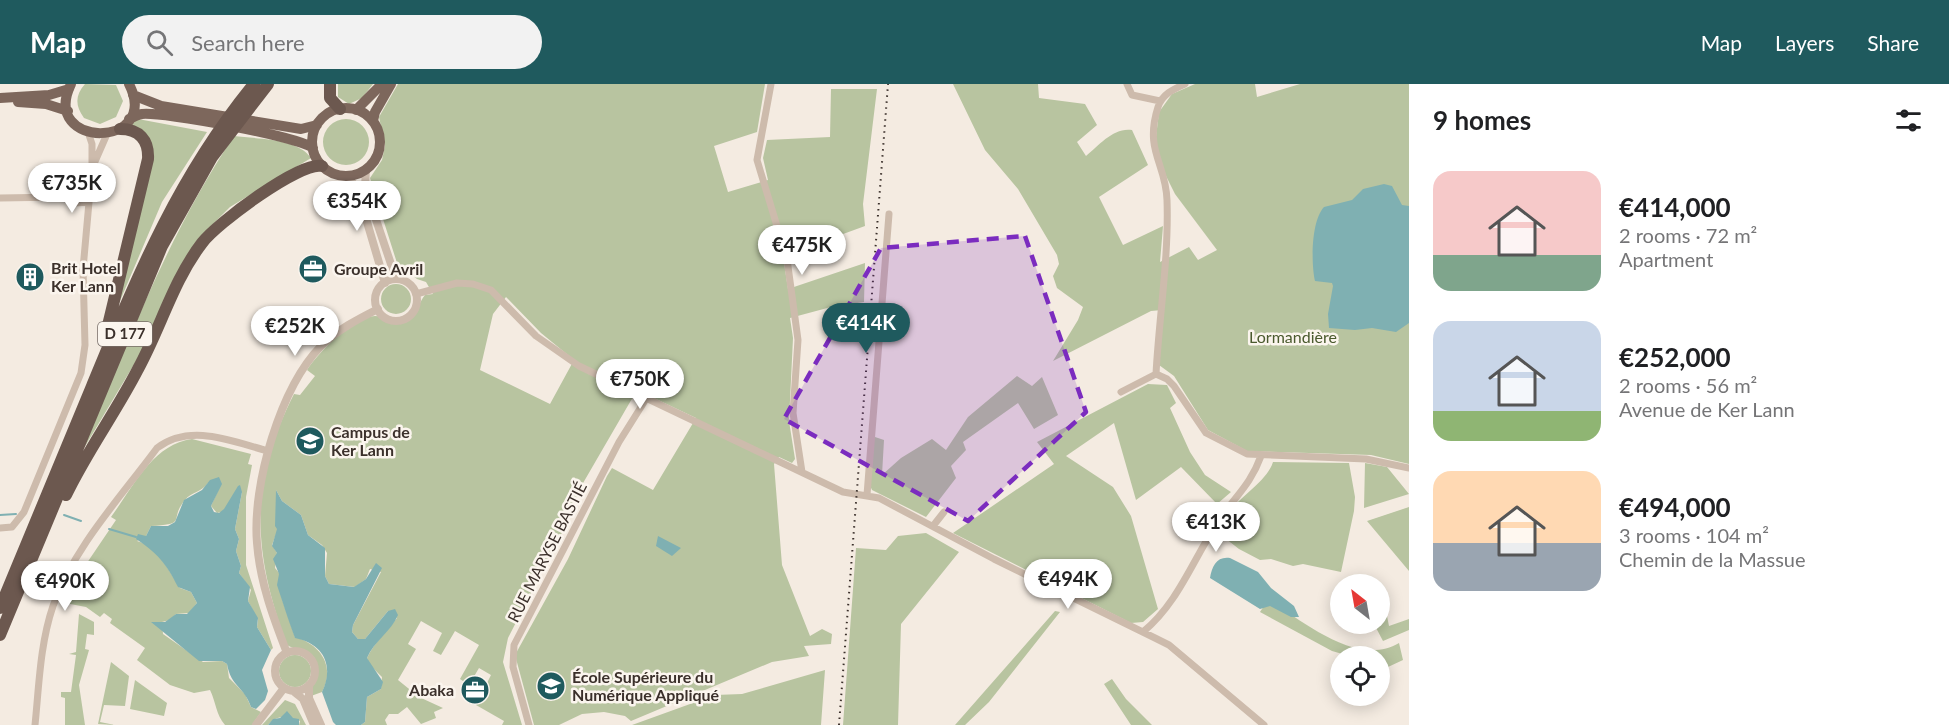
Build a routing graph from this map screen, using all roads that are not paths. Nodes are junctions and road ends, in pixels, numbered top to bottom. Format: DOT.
graph roads {
  1 [pos="254,84"];
  2 [pos="268,84"];
  3 [pos="330,84"];
  4 [pos="382,84"];
  5 [pos="391,84"];
  6 [pos="771,84"];
  7 [pos="1127,84"];
  8 [pos="1185,84"];
  9 [pos="70,87"];
  10 [pos="131,89"];
  11 [pos="0,98"];
  12 [pos="1160,100"];
  13 [pos="340,109"];
  14 [pos="356,110"];
  15 [pos="68,111"];
  16 [pos="198,117"];
  17 [pos="373,121"];
  18 [pos="124,124"];
  19 [pos="317,125"];
  20 [pos="259,127"];
  21 [pos="88,132"];
  22 [pos="107,134"];
  23 [pos="313,148"];
  24 [pos="322,166"];
  25 [pos="92,169"];
  26 [pos="366,169"];
  27 [pos="347,176"];
  28 [pos="90,185"];
  29 [pos="62,197"];
  30 [pos="0,198"];
  31 [pos="89,202"];
  32 [pos="889,214"];
  33 [pos="396,279"];
  34 [pos="385,283"];
  35 [pos="416,294"];
  36 [pos="378,309"];
  37 [pos="1156,374"];
  38 [pos="1121,392"];
  39 [pos="646,399"];
  40 [pos="268,451"];
  41 [pos="1261,456"];
  42 [pos="1409,468"];
  43 [pos="802,472"];
  44 [pos="867,495"];
  45 [pos="944,512"];
  46 [pos="933,526"];
  47 [pos="0,528"];
  48 [pos="13,577"];
  49 [pos="14,601"];
  50 [pos="0,608"];
  51 [pos="1143,632"];
  52 [pos="0,635"];
  53 [pos="287,653"];
  54 [pos="309,685"];
  55 [pos="284,688"];
  56 [pos="293,691"];
  57 [pos="35,725"];
  58 [pos="256,725"];
  59 [pos="314,725"];
  60 [pos="321,725"];
  61 [pos="529,725"];
  62 [pos="1264,725"];
  1 -- 48 [label="highway, D 177"];
  2 -- 49 [label="highway, D 177"];
  3 -- 13 [label="highway"];
  4 -- 14 [label="main road"];
  5 -- 17 [label="main road"];
  6 -- 43 [label="street"];
  7 -- 12 [label="street"];
  8 -- 12 [label="street"];
  9 -- 11 [label="main road"];
  9 -- 15 [label="main road"];
  10 -- 16 [label="main road"];
  10 -- 18 [label="main road"];
  11 -- 15 [label="main road"];
  12 -- 37 [label="street"];
  13 -- 14 [label="main road"];
  13 -- 19 [label="main road"];
  14 -- 17 [label="main road"];
  15 -- 21 [label="main road"];
  16 -- 18 [label="main road"];
  16 -- 20 [label="main road"];
  17 -- 26 [label="main road"];
  18 -- 22 [label="main road"];
  18 -- 48 [label="highway"];
  19 -- 20 [label="main road"];
  19 -- 23 [label="main road"];
  20 -- 23 [label="main road"];
  21 -- 22 [label="main road"];
  21 -- 25 [label="street"];
  22 -- 25 [label="street"];
  23 -- 24 [label="main road"];
  24 -- 27 [label="main road"];
  24 -- 49 [label="highway"];
  25 -- 28 [label="street"];
  26 -- 27 [label="main road"];
  26 -- 33 [label="street"];
  27 -- 34 [label="street"];
  28 -- 29 [label="street"];
  28 -- 31 [label="street"];
  29 -- 30 [label="street"];
  29 -- 31 [label="street"];
  31 -- 47 [label="street"];
  32 -- 44 [label="street"];
  33 -- 34 [label="street"];
  33 -- 35 [label="street"];
  34 -- 36 [label="street"];
  35 -- 36 [label="street"];
  35 -- 39 [label="street"];
  36 -- 40 [label="street"];
  37 -- 38 [label="street"];
  37 -- 41 [label="street"];
  39 -- 43 [label="street"];
  39 -- 61 [label="street, RUE MARYSE BASTIÉ"];
  40 -- 53 [label="street"];
  40 -- 57 [label="street"];
  41 -- 42 [label="street"];
  41 -- 51 [label="street"];
  43 -- 44 [label="street"];
  44 -- 46 [label="street"];
  45 -- 46 [label="street"];
  46 -- 51 [label="street"];
  48 -- 50 [label="highway, D 177"];
  49 -- 52 [label="highway, D 177"];
  51 -- 62 [label="street"];
  53 -- 54 [label="street"];
  53 -- 55 [label="street"];
  54 -- 56 [label="street"];
  54 -- 60 [label="street"];
  55 -- 56 [label="street"];
  55 -- 58 [label="street"];
  56 -- 59 [label="street"];
}
